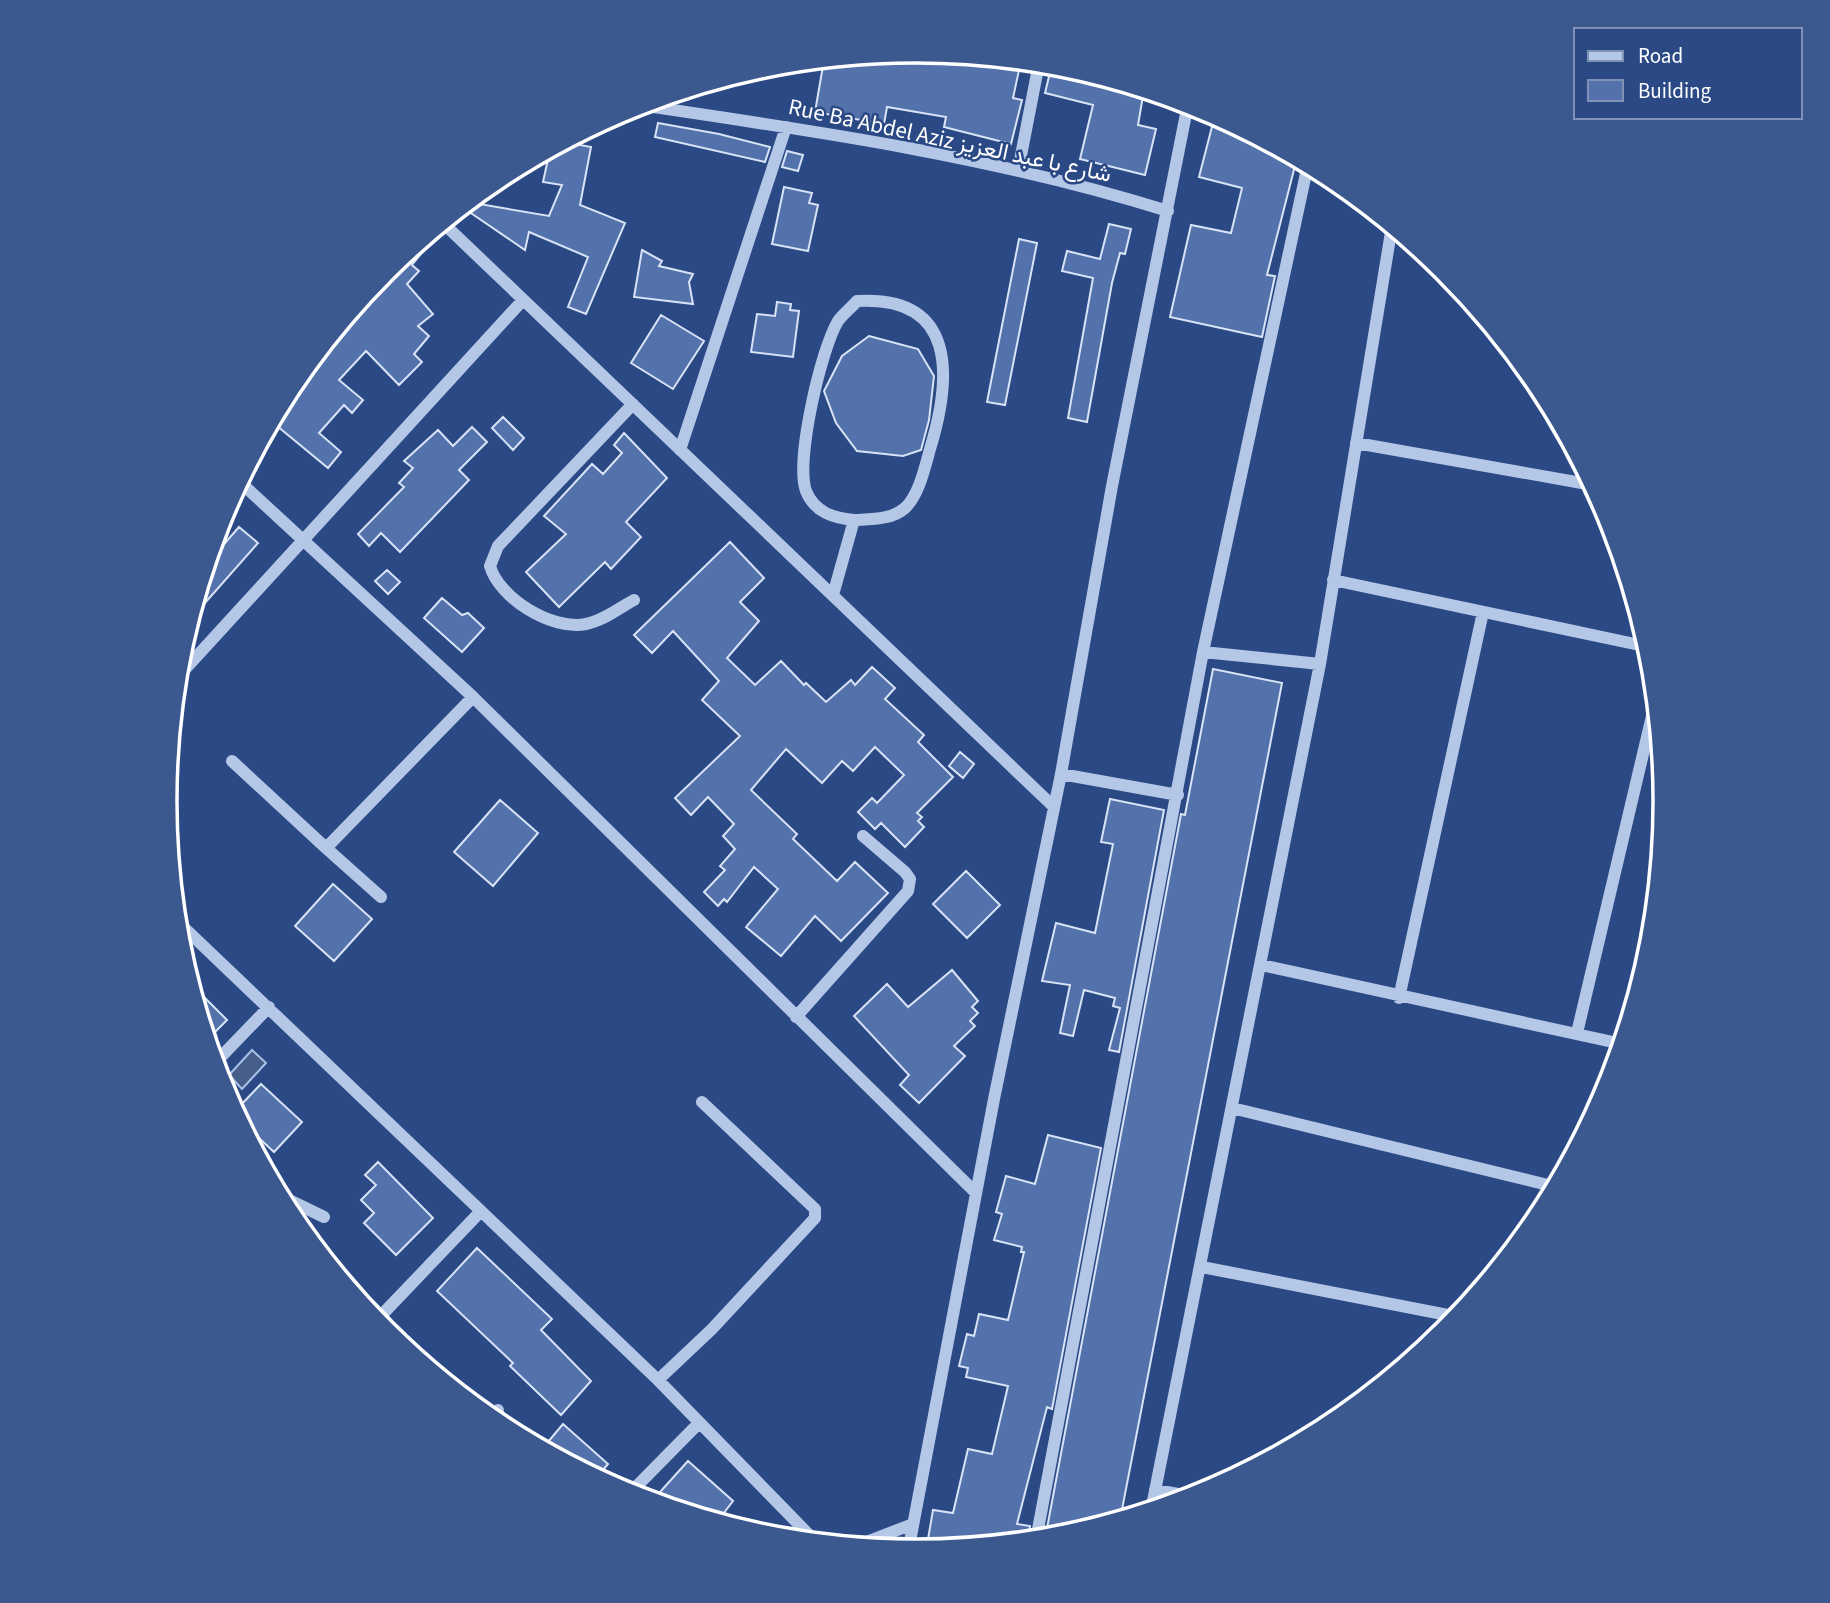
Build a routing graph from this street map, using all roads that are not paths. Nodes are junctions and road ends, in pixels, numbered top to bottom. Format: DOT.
graph roads {
  1 [pos="1037,73"];
  2 [pos="663,108"];
  3 [pos="1186,115"];
  4 [pos="786,127"];
  5 [pos="1018,171"];
  6 [pos="1306,175"];
  7 [pos="1168,211"];
  8 [pos="449,229"];
  9 [pos="1390,236"];
  10 [pos="523,300"];
  11 [pos="634,404"];
  12 [pos="1356,443"];
  13 [pos="680,450"];
  14 [pos="1581,483"];
  15 [pos="247,488"];
  16 [pos="854,520"];
  17 [pos="302,539"];
  18 [pos="1334,580"];
  19 [pos="833,595"];
  20 [pos="634,600"];
  21 [pos="1483,612"];
  22 [pos="1636,644"];
  23 [pos="1203,652"];
  24 [pos="190,664"];
  25 [pos="1320,664"];
  26 [pos="473,696"];
  27 [pos="1649,727"];
  28 [pos="232,761"];
  29 [pos="1061,774"];
  30 [pos="1178,795"];
  31 [pos="1054,807"];
  32 [pos="863,836"];
  33 [pos="326,848"];
  34 [pos="381,897"];
  35 [pos="189,932"];
  36 [pos="1261,965"];
  37 [pos="1399,998"];
  38 [pos="269,1007"];
  39 [pos="796,1017"];
  40 [pos="1577,1033"];
  41 [pos="1613,1042"];
  42 [pos="222,1055"];
  43 [pos="702,1102"];
  44 [pos="1233,1108"];
  45 [pos="1547,1184"];
  46 [pos="976,1193"];
  47 [pos="294,1201"];
  48 [pos="481,1211"];
  49 [pos="324,1217"];
  50 [pos="1202,1267"];
  51 [pos="383,1313"];
  52 [pos="1446,1315"];
  53 [pos="658,1380"];
  54 [pos="699,1423"];
  55 [pos="637,1486"];
  56 [pos="1155,1490"];
  57 [pos="1173,1493"];
  58 [pos="1153,1501"];
  59 [pos="913,1524"];
  60 [pos="1038,1529"];
  61 [pos="806,1532"];
  62 [pos="876,1538"];
  63 [pos="910,1540"];
  1 -- 5 [label="street"];
  2 -- 4 [label="street, Rue Ba Abdel Aziz شارع با عبد العزيز"];
  3 -- 7 [label="street"];
  4 -- 5 [label="street, Rue Ba Abdel Aziz شارع با عبد العزيز"];
  4 -- 13 [label="street"];
  5 -- 7 [label="street, Rue Ba Abdel Aziz شارع با عبد العزيز"];
  6 -- 23 [label="street"];
  7 -- 29 [label="street"];
  8 -- 10 [label="street"];
  9 -- 12 [label="street"];
  10 -- 11 [label="street"];
  10 -- 17 [label="street"];
  11 -- 13 [label="street"];
  11 -- 20 [label="street"];
  12 -- 14 [label="street"];
  12 -- 18 [label="street"];
  13 -- 19 [label="street"];
  15 -- 17 [label="street"];
  16 -- 16 [label="street"];
  16 -- 19 [label="street"];
  17 -- 24 [label="street"];
  17 -- 26 [label="street"];
  18 -- 21 [label="street"];
  18 -- 25 [label="street"];
  19 -- 31 [label="street"];
  21 -- 22 [label="street"];
  21 -- 37 [label="street"];
  23 -- 25 [label="street"];
  23 -- 30 [label="street"];
  25 -- 36 [label="street"];
  26 -- 33 [label="street"];
  26 -- 39 [label="street"];
  27 -- 40 [label="street"];
  28 -- 33 [label="street"];
  29 -- 30 [label="street"];
  29 -- 31 [label="street"];
  30 -- 60 [label="street"];
  31 -- 46 [label="street"];
  32 -- 39 [label="street"];
  33 -- 34 [label="street"];
  35 -- 38 [label="street"];
  36 -- 37 [label="street"];
  36 -- 44 [label="street"];
  37 -- 40 [label="street"];
  38 -- 42 [label="street"];
  38 -- 48 [label="street"];
  39 -- 46 [label="street"];
  40 -- 41 [label="street"];
  43 -- 53 [label="street"];
  44 -- 45 [label="street"];
  44 -- 50 [label="street"];
  46 -- 59 [label="street"];
  47 -- 49 [label="street"];
  48 -- 51 [label="street"];
  48 -- 53 [label="street"];
  50 -- 52 [label="street"];
  50 -- 56 [label="street"];
  53 -- 54 [label="street"];
  54 -- 55 [label="street"];
  54 -- 61 [label="street"];
  56 -- 57 [label="street"];
  56 -- 58 [label="street"];
  59 -- 62 [label="street"];
  59 -- 63 [label="street"];
}
